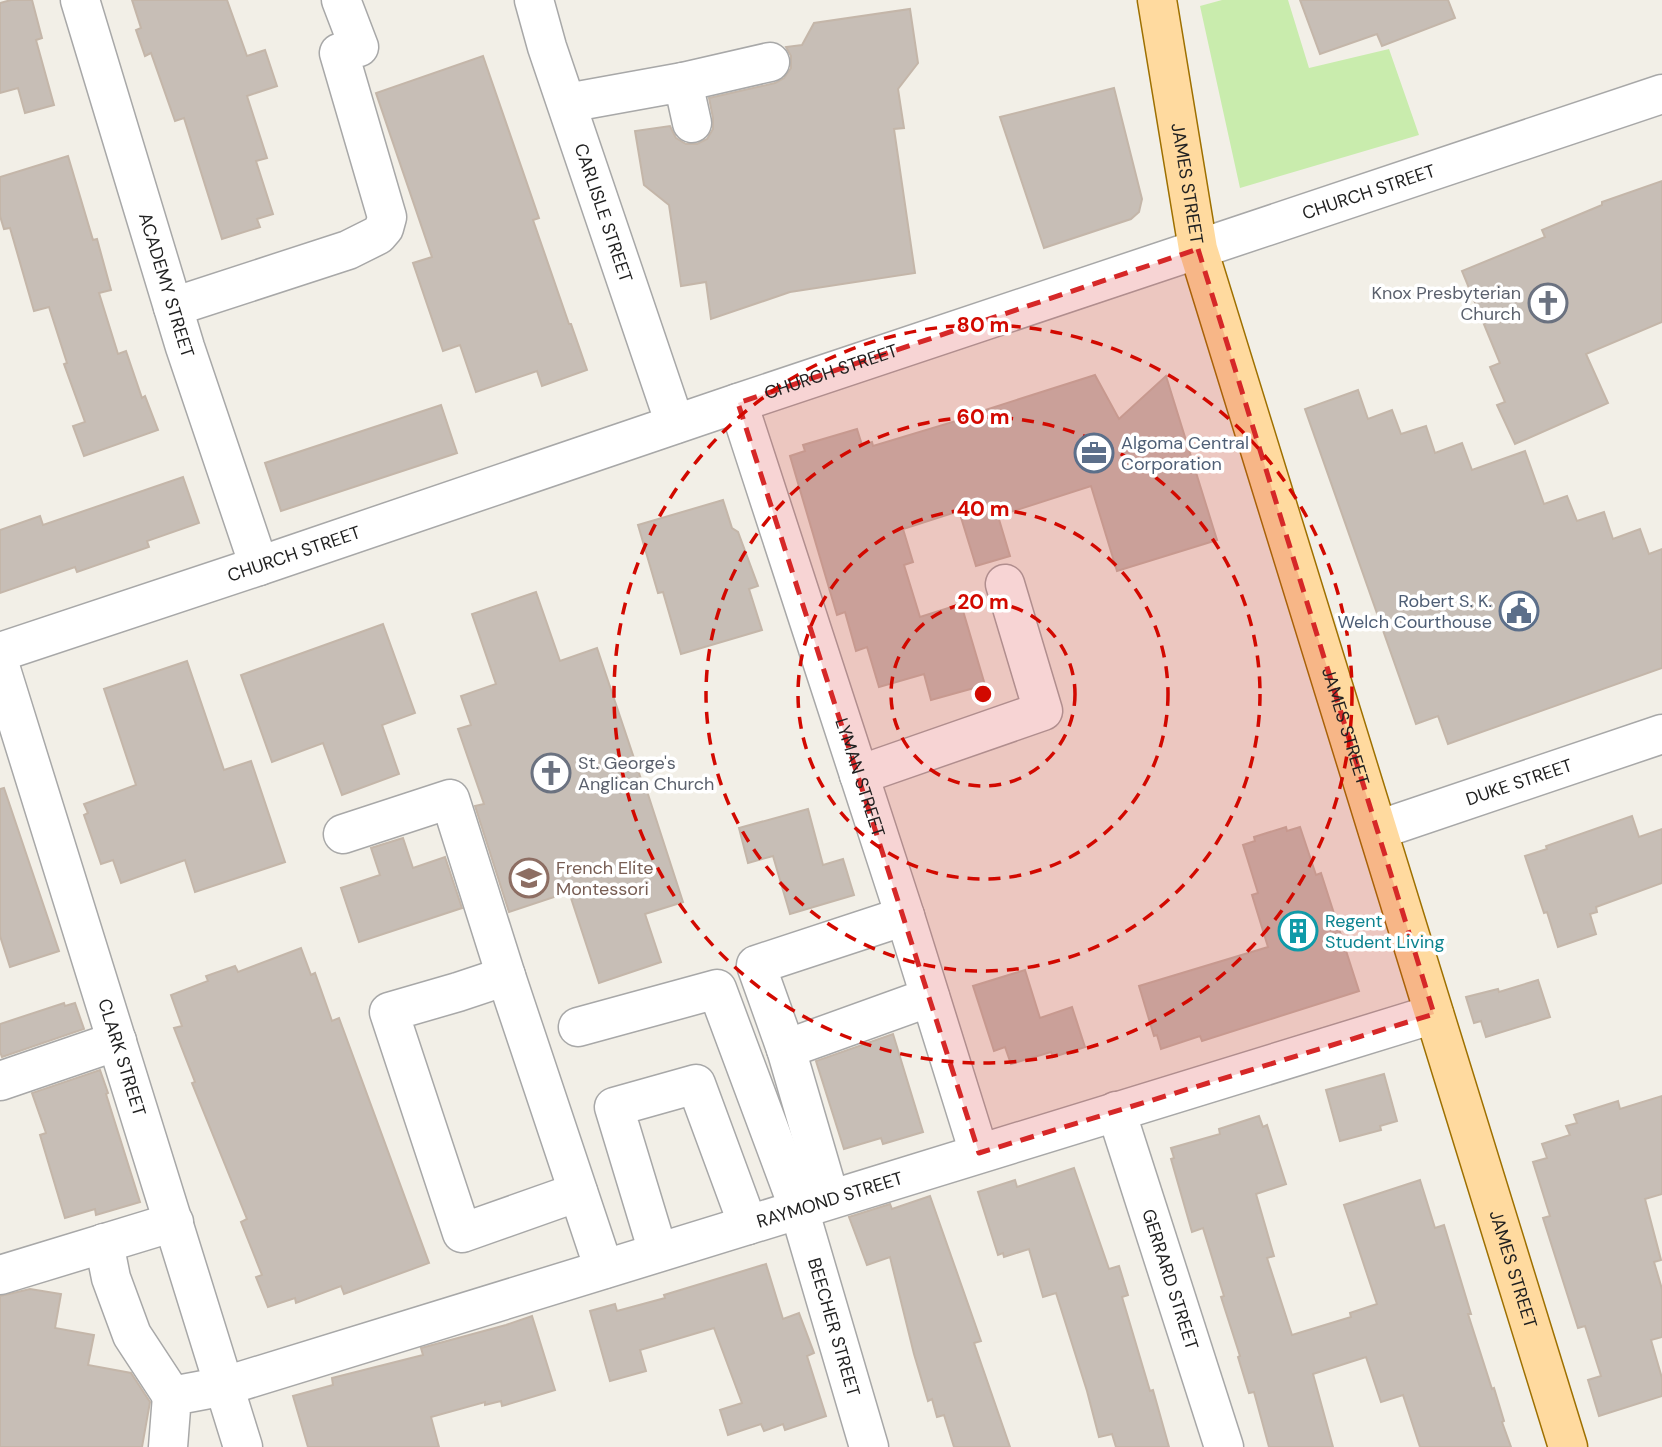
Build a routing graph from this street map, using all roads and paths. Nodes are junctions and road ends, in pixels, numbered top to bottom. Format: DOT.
graph roads {
  1 [pos="80,0"];
  2 [pos="341,0"];
  3 [pos="534,0"];
  4 [pos="1157,0"];
  5 [pos="770,62"];
  6 [pos="683,82"];
  7 [pos="1662,94"];
  8 [pos="567,103"];
  9 [pos="692,123"];
  10 [pos="1198,249"];
  11 [pos="173,307"];
  12 [pos="738,403"];
  13 [pos="675,424"];
  14 [pos="259,566"];
  15 [pos="1005,584"];
  16 [pos="0,652"];
  17 [pos="0,666"];
  18 [pos="1662,734"];
  19 [pos="859,775"];
  20 [pos="1378,830"];
  21 [pos="343,834"];
  22 [pos="905,916"];
  23 [pos="506,976"];
  24 [pos="930,997"];
  25 [pos="1434,1013"];
  26 [pos="578,1027"];
  27 [pos="117,1041"];
  28 [pos="786,1049"];
  29 [pos="0,1081"];
  30 [pos="1116,1111"];
  31 [pos="979,1153"];
  32 [pos="578,1192"];
  33 [pos="815,1204"];
  34 [pos="174,1222"];
  35 [pos="748,1225"];
  36 [pos="104,1243"];
  37 [pos="658,1252"];
  38 [pos="604,1269"];
  39 [pos="0,1275"];
  40 [pos="225,1386"];
  41 [pos="172,1396"];
  42 [pos="168,1447"];
  43 [pos="243,1447"];
  44 [pos="869,1447"];
  45 [pos="1224,1447"];
  46 [pos="1568,1447"];
  1 -- 11 [label="street, ACADEMY STREET"];
  2 -- 11 [label="street"];
  3 -- 8 [label="street, CARLISLE STREET"];
  4 -- 10 [label="main road, JAMES STREET"];
  5 -- 6 [label="street"];
  6 -- 8 [label="street"];
  6 -- 9 [label="street"];
  7 -- 10 [label="street, CHURCH STREET"];
  8 -- 13 [label="street, CARLISLE STREET"];
  10 -- 12 [label="street, CHURCH STREET"];
  10 -- 20 [label="main road, JAMES STREET"];
  11 -- 14 [label="street, ACADEMY STREET"];
  12 -- 13 [label="street, CHURCH STREET"];
  12 -- 19 [label="street, LYMAN STREET"];
  13 -- 14 [label="street, CHURCH STREET"];
  14 -- 16 [label="street, CHURCH STREET"];
  15 -- 19 [label="street"];
  17 -- 27 [label="street, CLARK STREET"];
  18 -- 20 [label="street, DUKE STREET"];
  19 -- 22 [label="street, LYMAN STREET"];
  20 -- 25 [label="main road, JAMES STREET"];
  21 -- 23 [label="street"];
  22 -- 24 [label="street, LYMAN STREET"];
  22 -- 28 [label="street"];
  23 -- 32 [label="street"];
  23 -- 32 [label="street"];
  24 -- 28 [label="street"];
  24 -- 31 [label="street, LYMAN STREET"];
  25 -- 30 [label="street, RAYMOND STREET"];
  25 -- 46 [label="main road, JAMES STREET"];
  26 -- 33 [label="street"];
  27 -- 29 [label="street"];
  27 -- 34 [label="street, CLARK STREET"];
  28 -- 33 [label="street"];
  30 -- 31 [label="street, RAYMOND STREET"];
  30 -- 45 [label="street, GERRARD STREET"];
  31 -- 33 [label="street, RAYMOND STREET"];
  32 -- 38 [label="street"];
  33 -- 35 [label="street, RAYMOND STREET"];
  33 -- 44 [label="street, BEECHER STREET"];
  34 -- 36 [label="street"];
  34 -- 40 [label="street, CLARK STREET"];
  35 -- 37 [label="street, RAYMOND STREET"];
  35 -- 37 [label="street"];
  36 -- 39 [label="street"];
  36 -- 41 [label="street"];
  37 -- 38 [label="street, RAYMOND STREET"];
  38 -- 40 [label="street, RAYMOND STREET"];
  40 -- 41 [label="street, RAYMOND STREET"];
  40 -- 43 [label="street, CLARK STREET"];
  41 -- 42 [label="street"];
}
